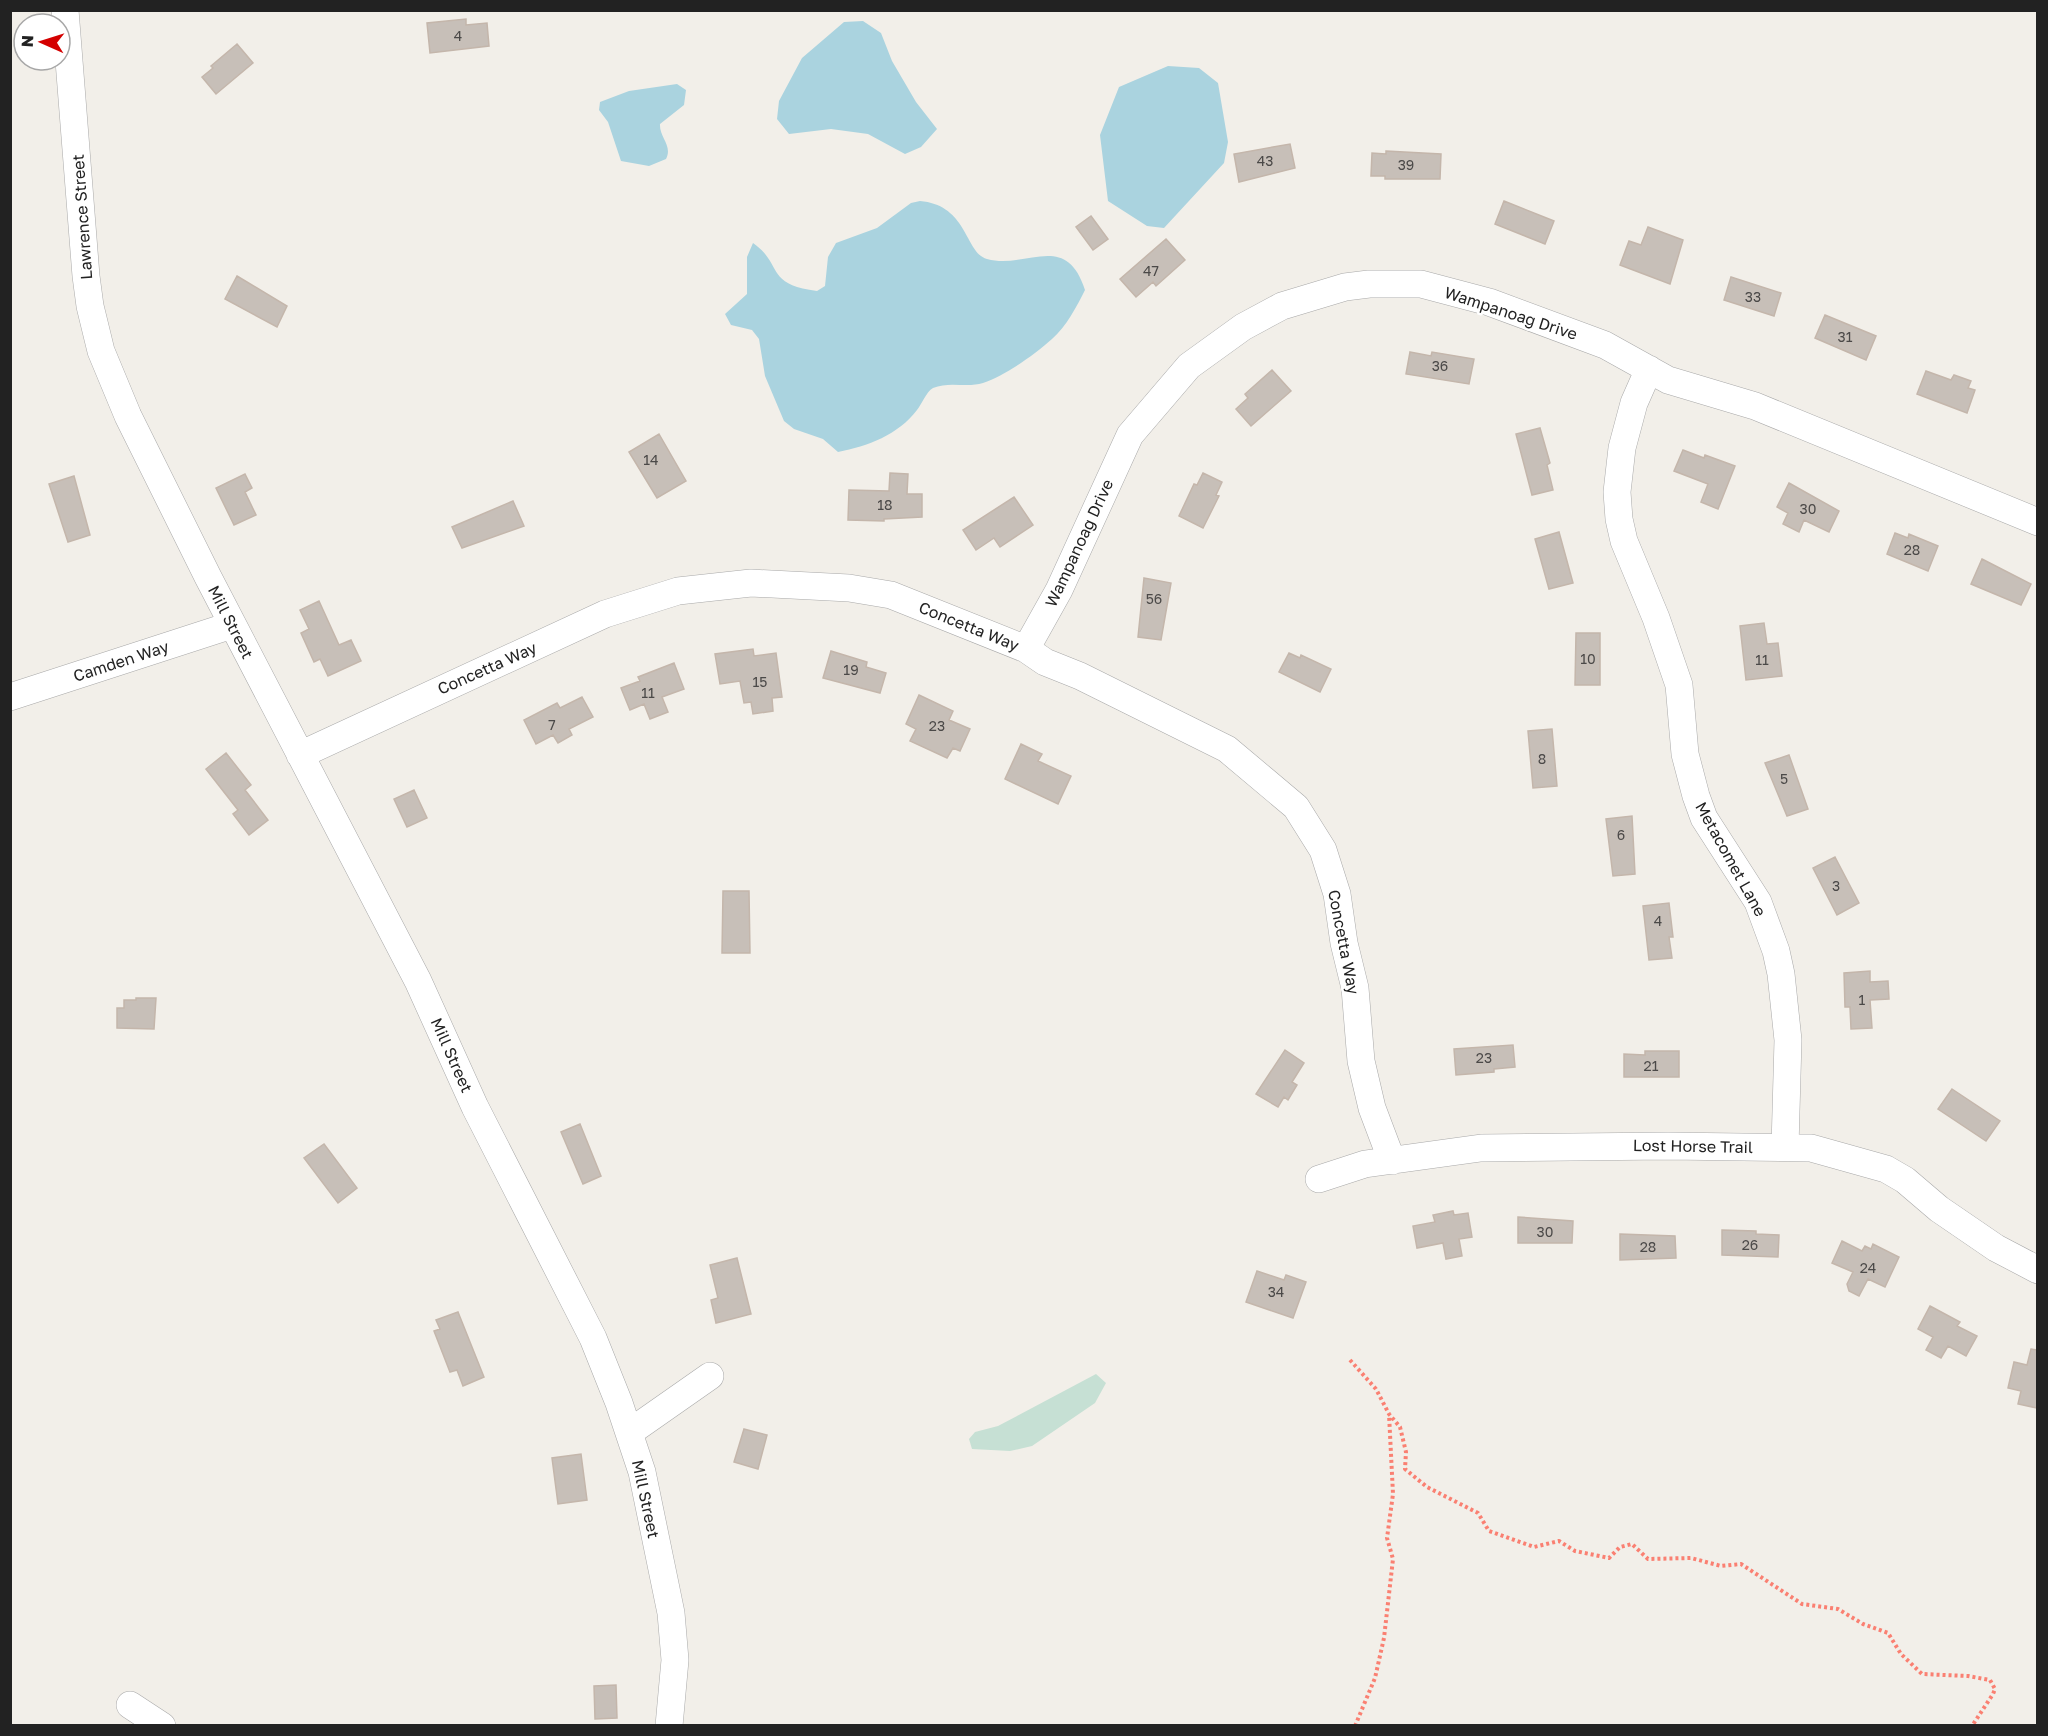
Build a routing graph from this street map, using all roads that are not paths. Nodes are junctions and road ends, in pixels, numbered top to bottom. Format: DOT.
graph roads {
  1 [pos="65,10"];
  2 [pos="1649,369"];
  3 [pos="128,416"];
  4 [pos="2037,522"];
  5 [pos="232,625"];
  6 [pos="1026,649"];
  7 [pos="10,697"];
  8 [pos="300,754"];
  9 [pos="1785,1147"];
  10 [pos="1392,1161"];
  11 [pos="1319,1179"];
  12 [pos="2037,1270"];
  13 [pos="710,1376"];
  14 [pos="630,1432"];
  15 [pos="130,1705"];
  16 [pos="162,1725"];
  17 [pos="669,1725"];
  1 -- 3 [label="street, Lawrence Street"];
  2 -- 4 [label="street, Wampanoag Drive"];
  2 -- 6 [label="street, Wampanoag Drive"];
  2 -- 9 [label="street, Metacomet Lane"];
  3 -- 5 [label="street, Mill Street"];
  5 -- 7 [label="street, Camden Way"];
  5 -- 8 [label="street, Mill Street"];
  6 -- 8 [label="street, Concetta Way"];
  6 -- 10 [label="street, Concetta Way"];
  8 -- 14 [label="street, Mill Street"];
  9 -- 10 [label="street, Lost Horse Trail"];
  9 -- 12 [label="street, Lost Horse Trail"];
  10 -- 11 [label="street, Lost Horse Trail"];
  13 -- 14 [label="street"];
  14 -- 17 [label="street, Mill Street"];
  15 -- 16 [label="street"];
}
